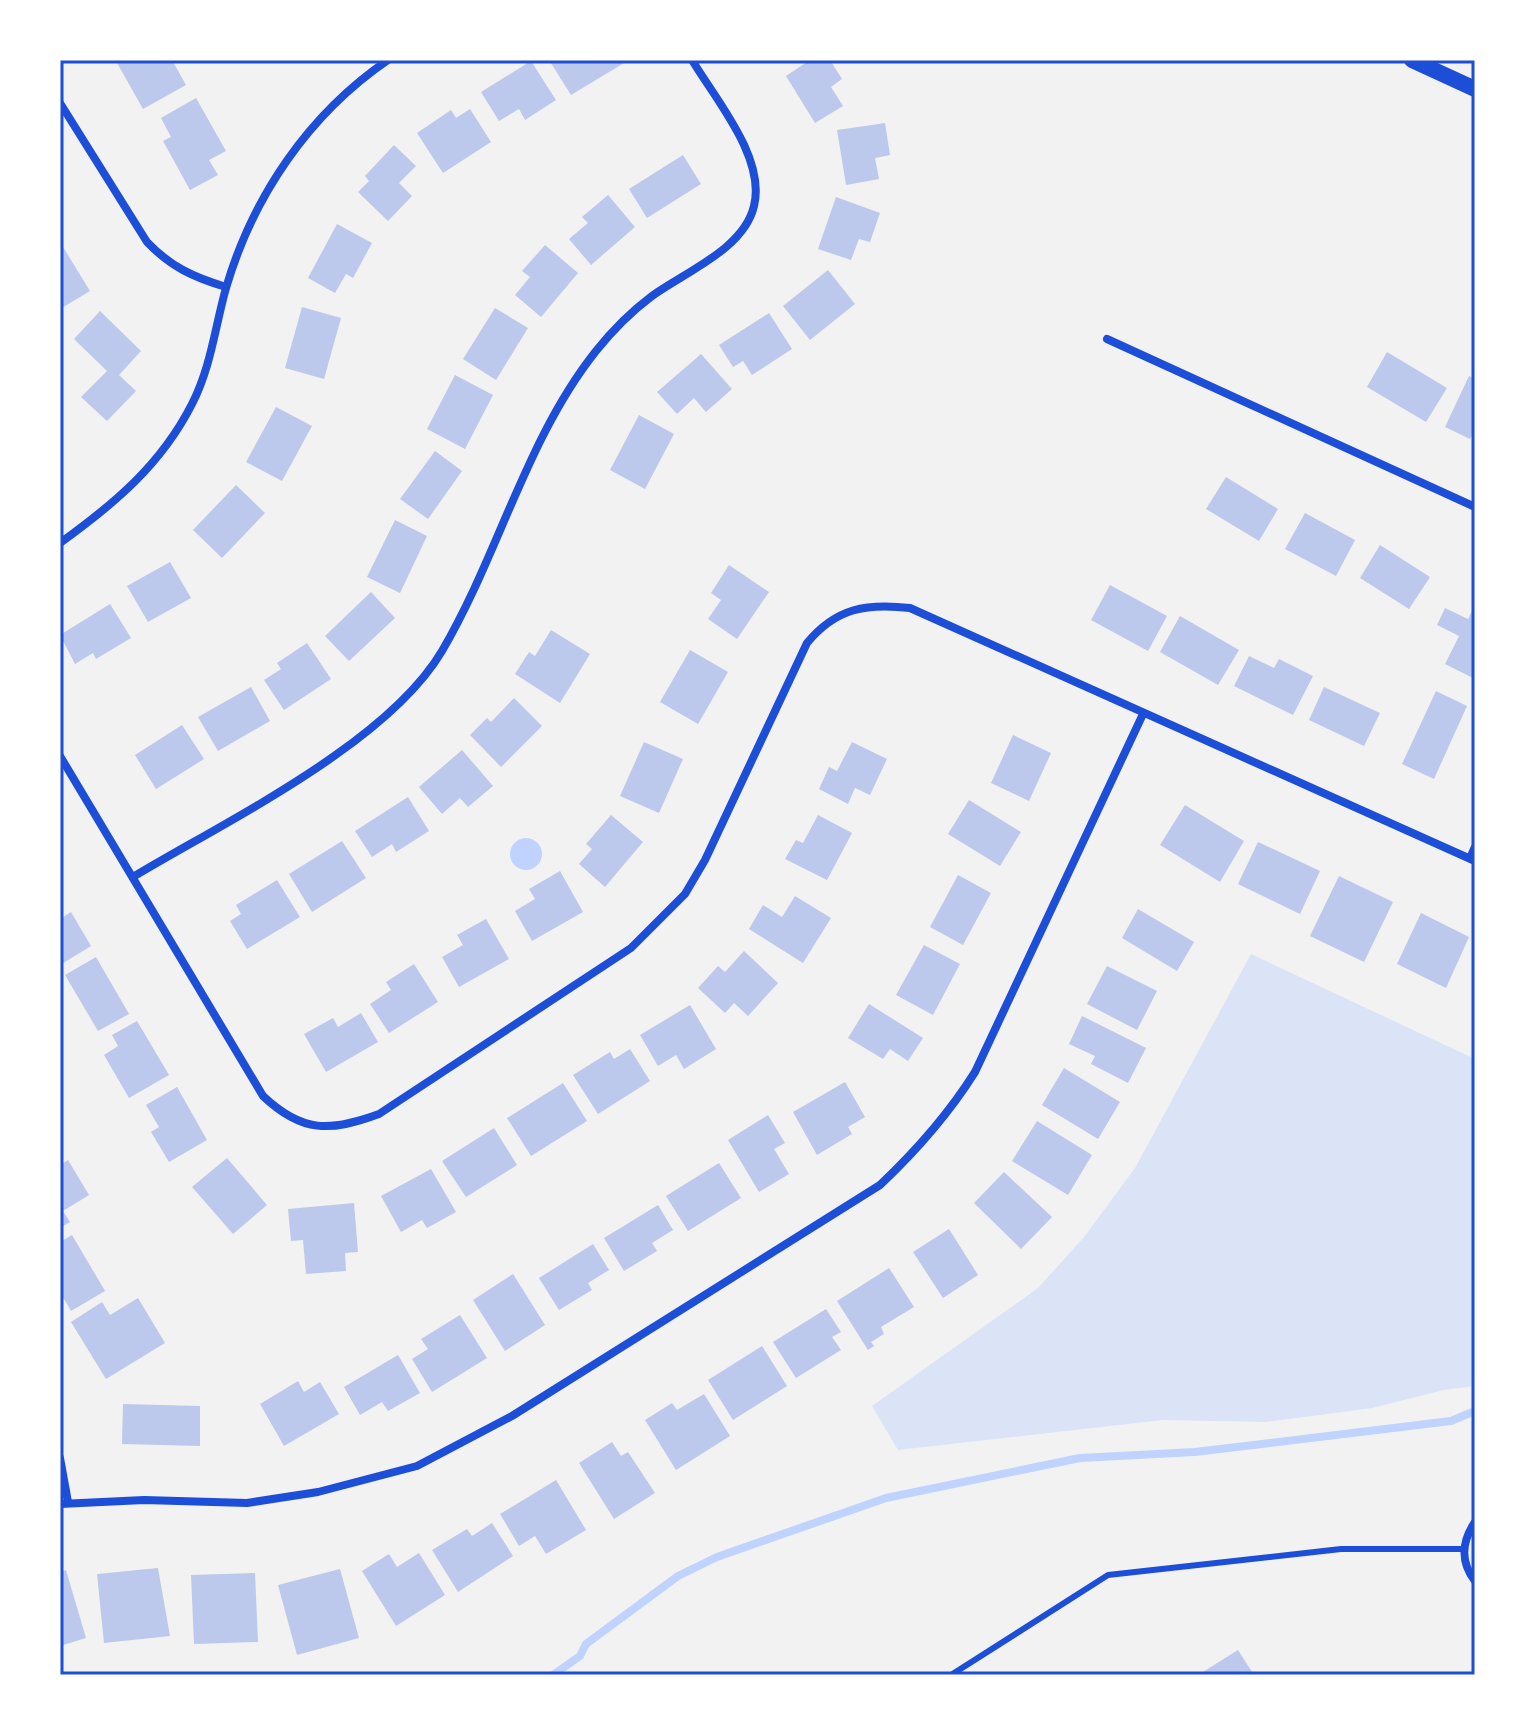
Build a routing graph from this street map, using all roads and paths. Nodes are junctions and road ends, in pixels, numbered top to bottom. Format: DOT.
graph roads {
  1 [pos="388,60"];
  2 [pos="692,60"];
  3 [pos="1412,60"];
  4 [pos="1475,89"];
  5 [pos="60,103"];
  6 [pos="226,287"];
  7 [pos="1107,339"];
  8 [pos="1475,507"];
  9 [pos="60,543"];
  10 [pos="1143,714"];
  11 [pos="60,756"];
  12 [pos="1475,847"];
  13 [pos="1472,860"];
  14 [pos="133,877"];
  15 [pos="60,1458"];
  16 [pos="64,1503"];
  17 [pos="1475,1522"];
  18 [pos="1464,1549"];
  19 [pos="1475,1581"];
  20 [pos="951,1675"];
  1 -- 6 [label="street"];
  2 -- 14 [label="street"];
  3 -- 4 [label="main road"];
  5 -- 6 [label="street"];
  6 -- 9 [label="street"];
  7 -- 8 [label="street"];
  10 -- 13 [label="street"];
  10 -- 14 [label="street"];
  10 -- 16 [label="street"];
  11 -- 14 [label="street"];
  12 -- 13 [label="street"];
  15 -- 16 [label="street"];
  17 -- 18 [label="street"];
  18 -- 19 [label="street"];
  18 -- 20 [label="lane"];
}
